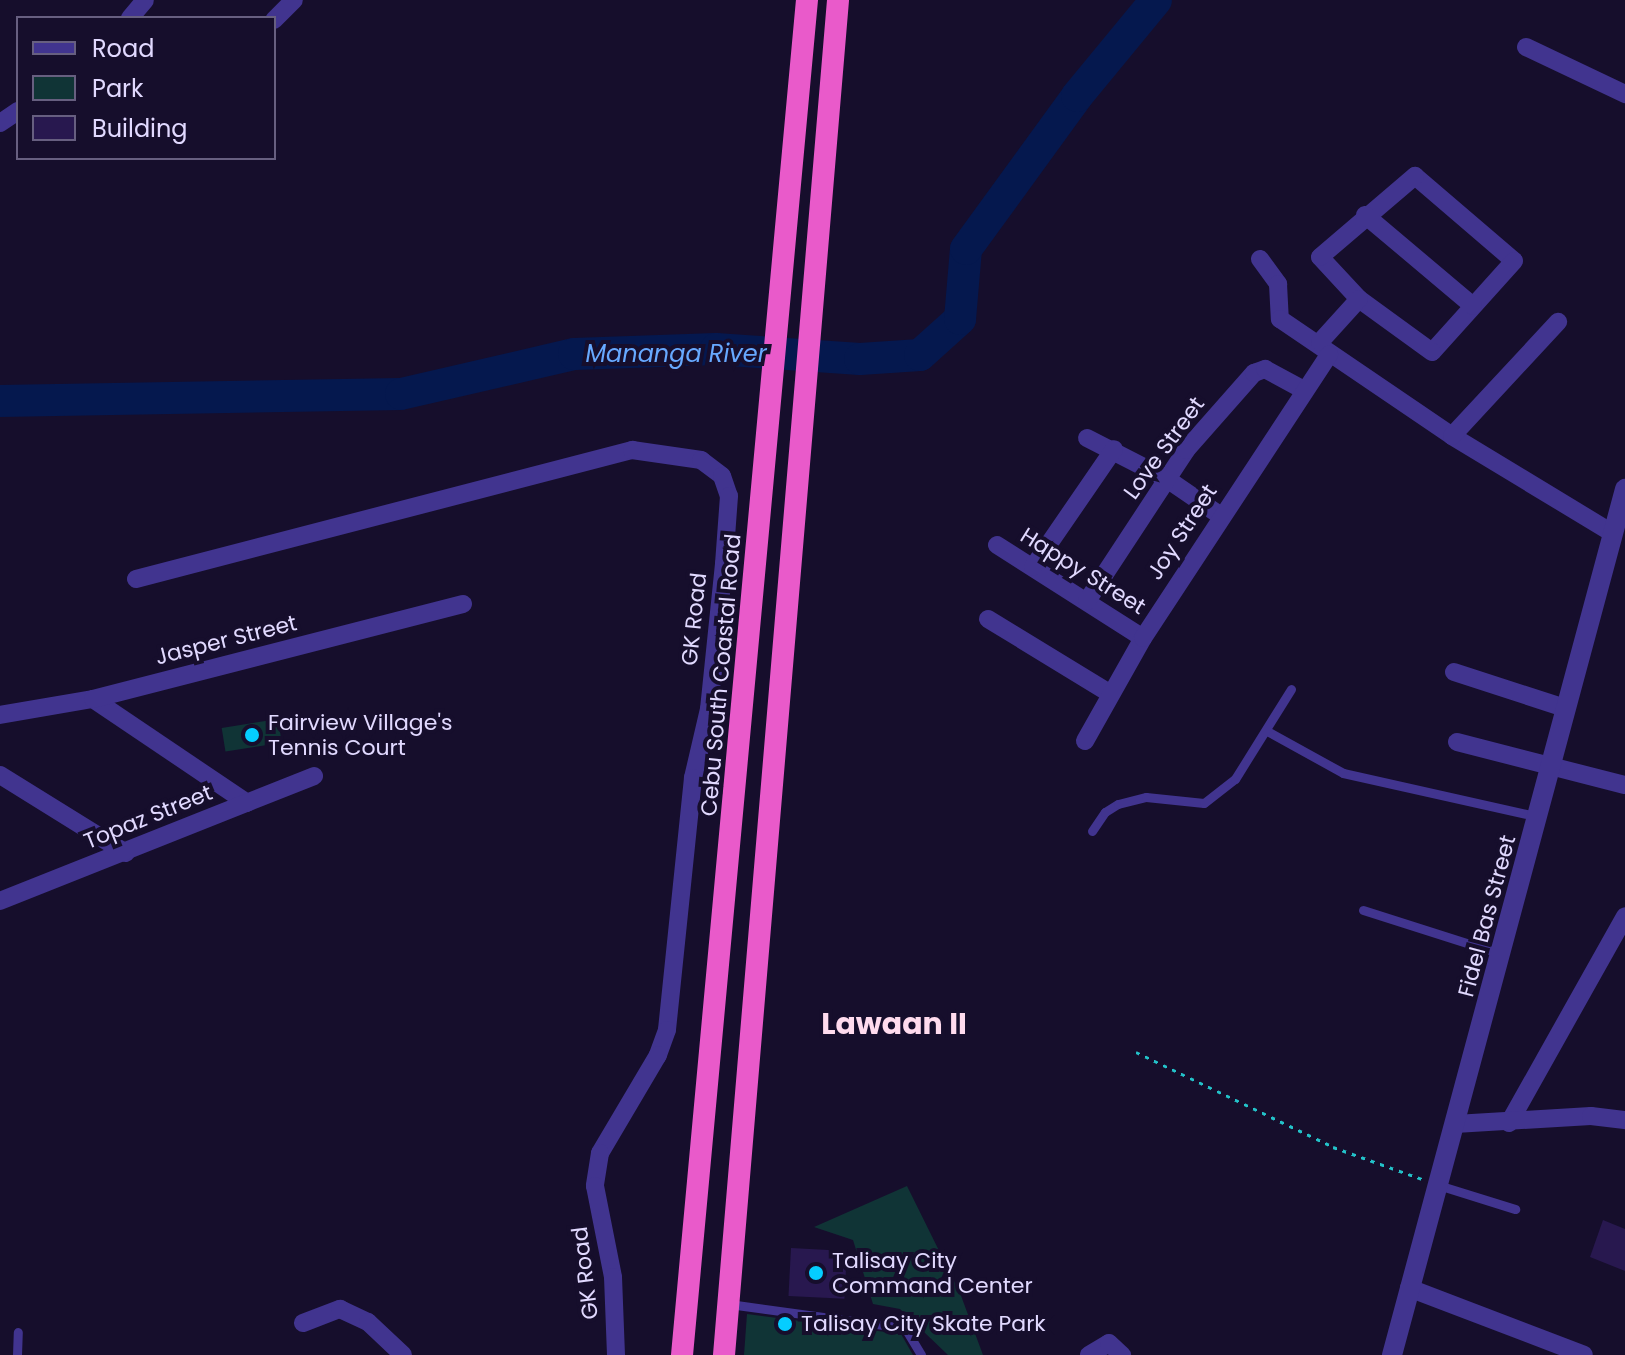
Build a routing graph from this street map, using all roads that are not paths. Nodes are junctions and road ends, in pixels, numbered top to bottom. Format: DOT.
graph roads {
  1 [pos="145,0"];
  2 [pos="294,0"];
  3 [pos="807,0"];
  4 [pos="838,0"];
  5 [pos="132,16"];
  6 [pos="276,18"];
  7 [pos="1526,47"];
  8 [pos="1625,94"];
  9 [pos="1365,215"];
  10 [pos="1260,259"];
  11 [pos="1359,299"];
  12 [pos="1473,306"];
  13 [pos="1558,322"];
  14 [pos="1324,349"];
  15 [pos="1302,389"];
  16 [pos="1452,436"];
  17 [pos="1087,438"];
  18 [pos="1114,449"];
  19 [pos="1167,479"];
  20 [pos="1625,489"];
  21 [pos="1221,516"];
  22 [pos="1612,533"];
  23 [pos="997,545"];
  24 [pos="1033,567"];
  25 [pos="136,579"];
  26 [pos="1087,601"];
  27 [pos="463,604"];
  28 [pos="988,619"];
  29 [pos="1143,638"];
  30 [pos="1454,672"];
  31 [pos="1291,689"];
  32 [pos="1109,693"];
  33 [pos="93,699"];
  34 [pos="1565,708"];
  35 [pos="0,715"];
  36 [pos="1267,731"];
  37 [pos="1085,741"];
  38 [pos="1457,742"];
  39 [pos="1550,762"];
  40 [pos="0,775"];
  41 [pos="314,776"];
  42 [pos="1625,785"];
  43 [pos="247,803"];
  44 [pos="1539,817"];
  45 [pos="1092,831"];
  46 [pos="126,853"];
  47 [pos="0,901"];
  48 [pos="1363,910"];
  49 [pos="1625,916"];
  50 [pos="1502,954"];
  51 [pos="1625,1120"];
  52 [pos="1509,1123"];
  53 [pos="1455,1124"];
  54 [pos="1437,1184"];
  55 [pos="1515,1209"];
  56 [pos="1409,1288"];
  57 [pos="728,1304"];
  58 [pos="303,1323"];
  59 [pos="18,1332"];
  60 [pos="17,1355"];
  61 [pos="403,1355"];
  62 [pos="616,1355"];
  63 [pos="682,1355"];
  64 [pos="724,1355"];
  65 [pos="921,1355"];
  66 [pos="1089,1355"];
  67 [pos="1122,1355"];
  68 [pos="1392,1355"];
  69 [pos="1584,1355"];
  1 -- 5 [label="street"];
  2 -- 6 [label="street"];
  3 -- 63 [label="highway, Cebu South Coastal Road"];
  4 -- 57 [label="highway"];
  7 -- 8 [label="street"];
  9 -- 11 [label="street"];
  9 -- 12 [label="street"];
  9 -- 12 [label="street"];
  10 -- 14 [label="street"];
  11 -- 12 [label="street"];
  11 -- 14 [label="street, Joy Street"];
  13 -- 16 [label="street"];
  14 -- 15 [label="street, Joy Street"];
  14 -- 16 [label="street"];
  15 -- 19 [label="street, Love Street"];
  15 -- 21 [label="street, Joy Street"];
  16 -- 22 [label="street"];
  17 -- 18 [label="street"];
  18 -- 19 [label="street"];
  18 -- 24 [label="street"];
  19 -- 21 [label="street"];
  19 -- 26 [label="street, Love Street"];
  20 -- 22 [label="street, Fidel Bas Street"];
  21 -- 29 [label="street, Joy Street"];
  22 -- 34 [label="street, Fidel Bas Street"];
  23 -- 24 [label="street, Happy Street"];
  24 -- 26 [label="street, Happy Street"];
  25 -- 62 [label="street, GK Road"];
  26 -- 29 [label="street, Happy Street"];
  27 -- 33 [label="street, Jasper Street"];
  28 -- 32 [label="street"];
  29 -- 32 [label="street, Joy Street"];
  30 -- 34 [label="street"];
  31 -- 36 [label="lane"];
  32 -- 37 [label="street, Joy Street"];
  33 -- 35 [label="street, Jasper Street"];
  33 -- 43 [label="street"];
  34 -- 39 [label="street, Fidel Bas Street"];
  36 -- 44 [label="lane"];
  36 -- 45 [label="lane"];
  38 -- 39 [label="street"];
  39 -- 42 [label="street"];
  39 -- 44 [label="street, Fidel Bas Street"];
  40 -- 46 [label="street"];
  41 -- 43 [label="street, Topaz Street"];
  43 -- 46 [label="street, Topaz Street"];
  44 -- 50 [label="street, Fidel Bas Street"];
  46 -- 47 [label="street, Topaz Street"];
  48 -- 50 [label="lane"];
  49 -- 52 [label="street"];
  50 -- 53 [label="street, Fidel Bas Street"];
  51 -- 52 [label="street"];
  52 -- 53 [label="street"];
  53 -- 54 [label="street, Fidel Bas Street"];
  54 -- 55 [label="lane"];
  54 -- 56 [label="street, Fidel Bas Street"];
  56 -- 68 [label="street, Fidel Bas Street"];
  56 -- 69 [label="street"];
  57 -- 64 [label="highway"];
  57 -- 65 [label="lane"];
  58 -- 61 [label="street"];
  59 -- 60 [label="lane"];
  66 -- 67 [label="street"];
}
